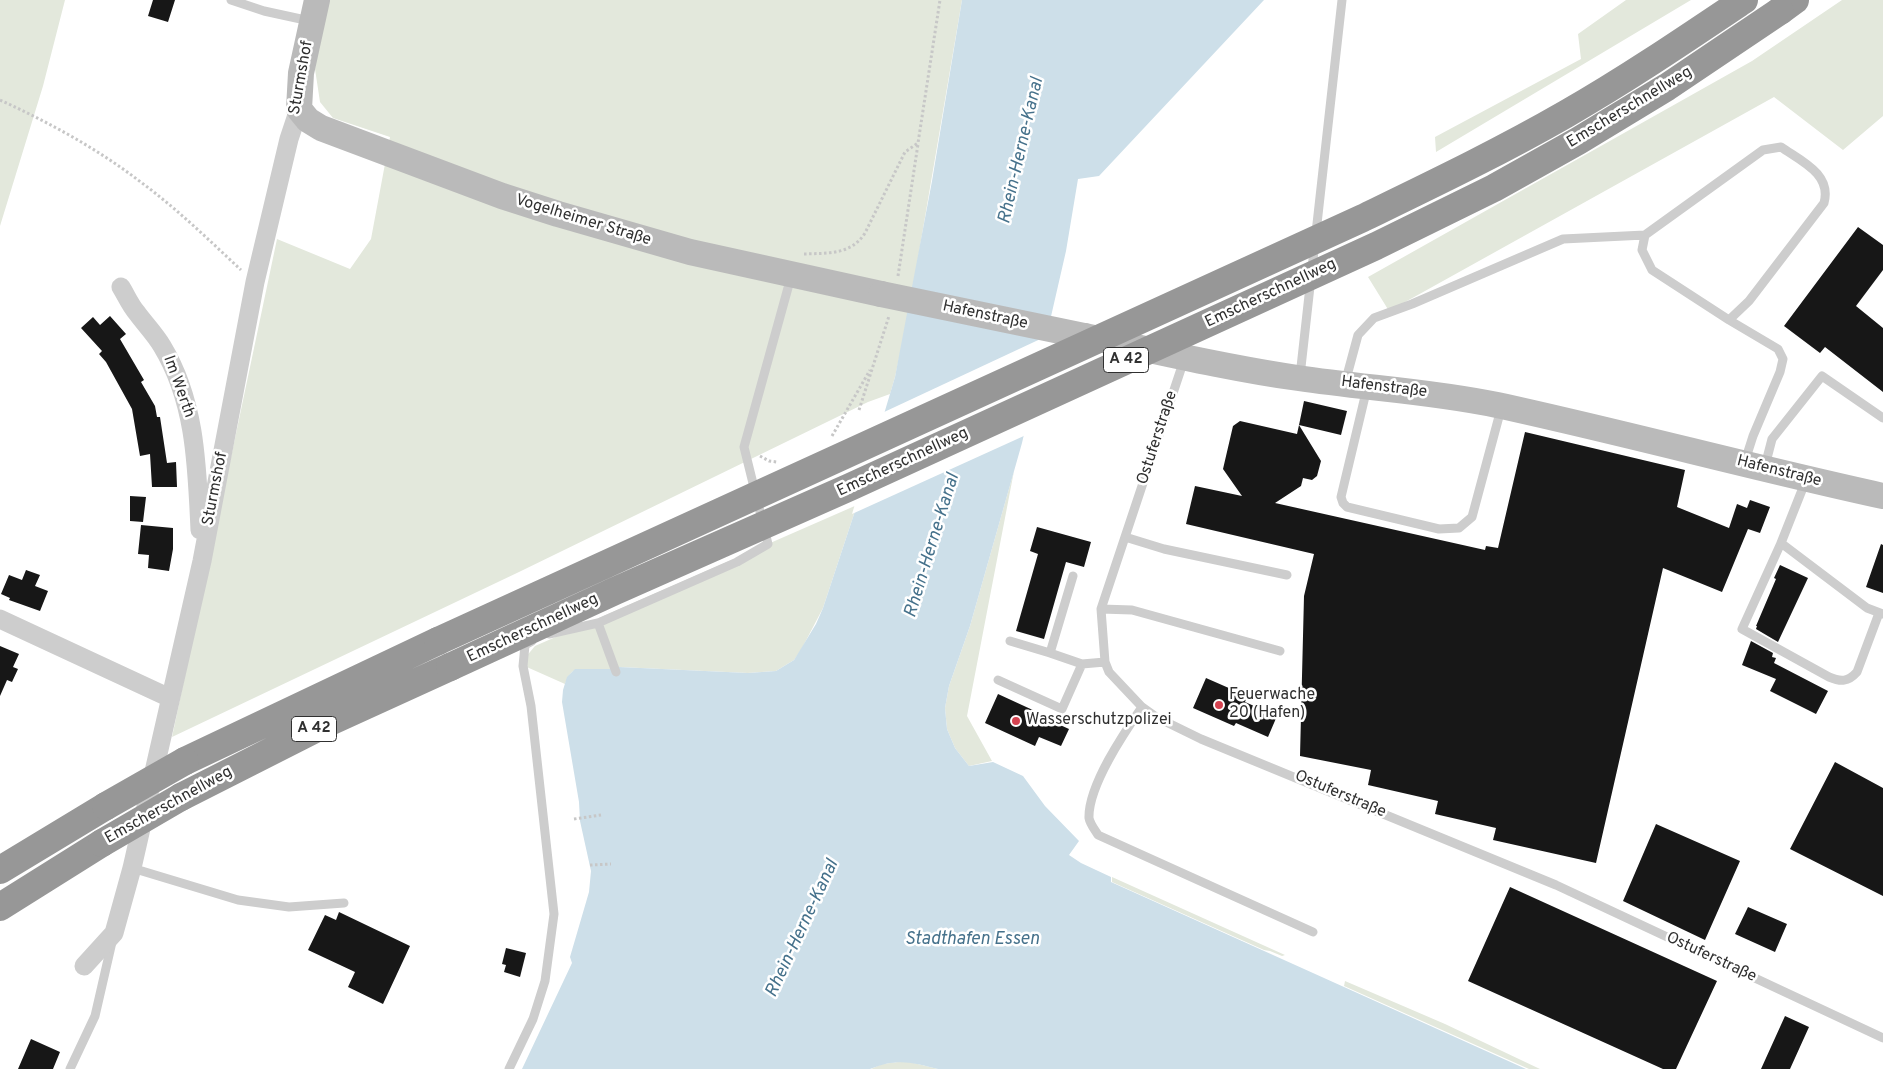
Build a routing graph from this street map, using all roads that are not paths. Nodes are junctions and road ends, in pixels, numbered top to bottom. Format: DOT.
graph roads {
  1 [pos="231,0"];
  2 [pos="1342,0"];
  3 [pos="1744,0"];
  4 [pos="1788,5"];
  5 [pos="314,11"];
  6 [pos="299,109"];
  7 [pos="1645,235"];
  8 [pos="797,264"];
  9 [pos="120,287"];
  10 [pos="881,294"];
  11 [pos="1729,320"];
  12 [pos="1185,357"];
  13 [pos="1299,378"];
  14 [pos="1356,384"];
  15 [pos="1502,406"];
  16 [pos="1883,418"];
  17 [pos="1754,466"];
  18 [pos="1806,480"];
  19 [pos="1883,496"];
  20 [pos="1126,538"];
  21 [pos="1781,543"];
  22 [pos="202,561"];
  23 [pos="1287,575"];
  24 [pos="1073,576"];
  25 [pos="1101,609"];
  26 [pos="1881,613"];
  27 [pos="0,619"];
  28 [pos="598,623"];
  29 [pos="1010,641"];
  30 [pos="1280,651"];
  31 [pos="1050,652"];
  32 [pos="1105,662"];
  33 [pos="1082,664"];
  34 [pos="616,672"];
  35 [pos="998,680"];
  36 [pos="170,698"];
  37 [pos="1142,707"];
  38 [pos="132,868"];
  39 [pos="0,870"];
  40 [pos="344,903"];
  41 [pos="0,907"];
  42 [pos="1313,932"];
  43 [pos="114,933"];
  44 [pos="84,966"];
  45 [pos="1883,1038"];
  46 [pos="70,1069"];
  47 [pos="509,1069"];
  1 -- 5 [label="lane"];
  2 -- 13 [label="lane"];
  3 -- 39 [label="highway, Emscherschnellweg / A 42, bridge"];
  4 -- 41 [label="highway, Emscherschnellweg / A 42, bridge"];
  5 -- 6 [label="street, Sturmshof"];
  6 -- 8 [label="street, Vogelheimer Straße"];
  6 -- 22 [label="street, Sturmshof"];
  7 -- 11 [label="lane"];
  7 -- 11 [label="lane"];
  7 -- 14 [label="lane"];
  8 -- 10 [label="street, Vogelheimer Straße"];
  8 -- 28 [label="lane"];
  9 -- 22 [label="street, Im Werth"];
  10 -- 12 [label="street, Hafenstraße, bridge"];
  11 -- 17 [label="lane"];
  12 -- 13 [label="street, Hafenstraße"];
  12 -- 20 [label="lane, Ostuferstraße"];
  13 -- 14 [label="street, Hafenstraße"];
  14 -- 15 [label="street, Hafenstraße"];
  14 -- 15 [label="lane"];
  15 -- 17 [label="street, Hafenstraße"];
  16 -- 17 [label="lane"];
  17 -- 18 [label="street, Hafenstraße"];
  18 -- 19 [label="street, Hafenstraße"];
  18 -- 21 [label="lane"];
  20 -- 23 [label="lane"];
  20 -- 25 [label="lane, Ostuferstraße"];
  21 -- 26 [label="lane"];
  21 -- 26 [label="lane"];
  22 -- 36 [label="street, Sturmshof"];
  24 -- 31 [label="lane"];
  25 -- 30 [label="lane"];
  25 -- 32 [label="lane, Ostuferstraße"];
  27 -- 36 [label="street"];
  28 -- 34 [label="lane"];
  28 -- 47 [label="lane"];
  29 -- 31 [label="lane"];
  31 -- 33 [label="lane"];
  32 -- 33 [label="lane"];
  32 -- 37 [label="lane, Ostuferstraße"];
  33 -- 35 [label="lane"];
  36 -- 38 [label="street, Sturmshof"];
  37 -- 42 [label="lane"];
  37 -- 45 [label="lane, Ostuferstraße"];
  38 -- 40 [label="lane"];
  38 -- 43 [label="street, Sturmshof"];
  43 -- 44 [label="street, Sturmshof"];
  43 -- 46 [label="lane"];
}
